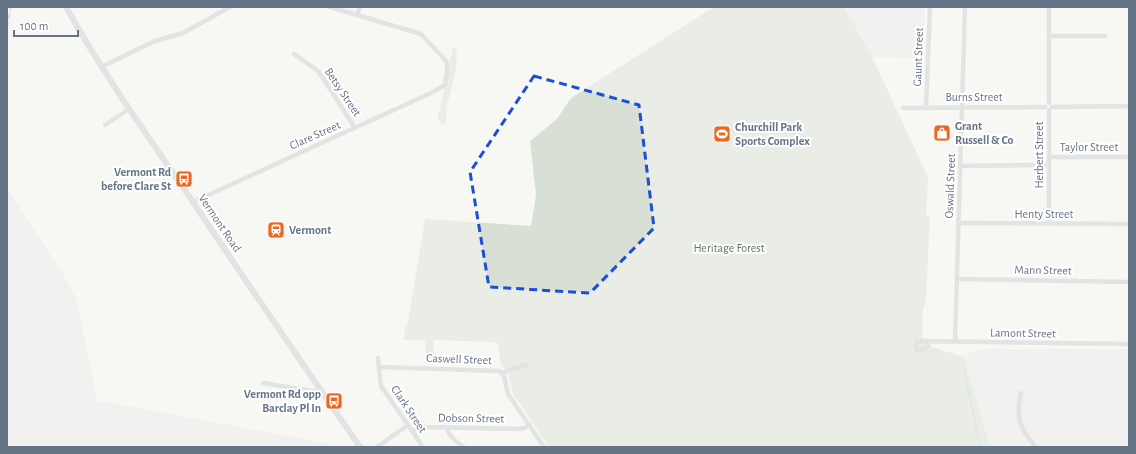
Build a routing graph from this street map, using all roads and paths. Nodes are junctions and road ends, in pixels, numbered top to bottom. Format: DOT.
graph roads {
  1 [pos="66,7"];
  2 [pos="230,7"];
  3 [pos="330,7"];
  4 [pos="360,7"];
  5 [pos="930,7"];
  6 [pos="965,7"];
  7 [pos="1049,7"];
  8 [pos="357,15"];
  9 [pos="1049,36"];
  10 [pos="1105,36"];
  11 [pos="294,54"];
  12 [pos="101,67"];
  13 [pos="1129,106"];
  14 [pos="926,107"];
  15 [pos="962,107"];
  16 [pos="1049,107"];
  17 [pos="903,108"];
  18 [pos="129,109"];
  19 [pos="105,125"];
  20 [pos="355,128"];
  21 [pos="1049,157"];
  22 [pos="1129,157"];
  23 [pos="1049,165"];
  24 [pos="960,166"];
  25 [pos="193,202"];
  26 [pos="958,223"];
  27 [pos="1049,224"];
  28 [pos="1129,224"];
  29 [pos="957,278"];
  30 [pos="1129,282"];
  31 [pos="955,341"];
  32 [pos="928,342"];
  33 [pos="1129,344"];
  34 [pos="378,358"];
  35 [pos="527,365"];
  36 [pos="378,367"];
  37 [pos="503,373"];
  38 [pos="263,383"];
  39 [pos="321,391"];
  40 [pos="1021,393"];
  41 [pos="408,425"];
  42 [pos="530,425"];
  43 [pos="448,428"];
  44 [pos="412,432"];
  45 [pos="360,447"];
  46 [pos="377,447"];
  47 [pos="423,447"];
  48 [pos="464,447"];
  49 [pos="544,447"];
  50 [pos="1035,447"];
  1 -- 12 [label="street, Vermont Road"];
  2 -- 12 [label="street"];
  3 -- 8 [label="street"];
  4 -- 8 [label="street"];
  5 -- 14 [label="street, Gaunt Street"];
  6 -- 15 [label="street, Oswald Street"];
  7 -- 9 [label="street, Herbert Street"];
  8 -- 20 [label="street, Clare Street"];
  9 -- 10 [label="street"];
  9 -- 16 [label="street, Herbert Street"];
  11 -- 20 [label="street, Betsy Street"];
  12 -- 18 [label="street, Vermont Road"];
  13 -- 16 [label="street, Burns Street"];
  14 -- 15 [label="street, Burns Street"];
  14 -- 17 [label="street, Burns Street"];
  15 -- 16 [label="street, Burns Street"];
  15 -- 24 [label="street, Oswald Street"];
  16 -- 21 [label="street, Herbert Street"];
  18 -- 19 [label="street"];
  18 -- 25 [label="street, Vermont Road"];
  20 -- 25 [label="street, Clare Street"];
  21 -- 22 [label="street, Taylor Street"];
  21 -- 23 [label="street, Herbert Street"];
  23 -- 24 [label="street"];
  23 -- 27 [label="street, Herbert Street"];
  24 -- 26 [label="street, Oswald Street"];
  25 -- 39 [label="street, Vermont Road"];
  26 -- 27 [label="street, Henty Street"];
  26 -- 29 [label="street, Oswald Street"];
  27 -- 28 [label="street, Henty Street"];
  29 -- 30 [label="street, Mann Street"];
  29 -- 31 [label="street, Oswald Street"];
  31 -- 32 [label="street, Lamont Street"];
  31 -- 33 [label="street, Lamont Street"];
  32 -- 32 [label="street, Lamont Street"];
  34 -- 36 [label="street, Clark Street"];
  35 -- 37 [label="street"];
  36 -- 37 [label="street, Caswell Street"];
  36 -- 41 [label="street, Clark Street"];
  37 -- 42 [label="street, Caswell Street"];
  38 -- 39 [label="street"];
  39 -- 45 [label="street, Vermont Road"];
  40 -- 50 [label="street"];
  41 -- 44 [label="street, Clark Street"];
  41 -- 46 [label="street"];
  42 -- 43 [label="street, Dobson Street"];
  42 -- 49 [label="street, Caswell Street"];
  43 -- 44 [label="street, Dobson Street"];
  43 -- 48 [label="street"];
  44 -- 47 [label="street, Clark Street"];
}
